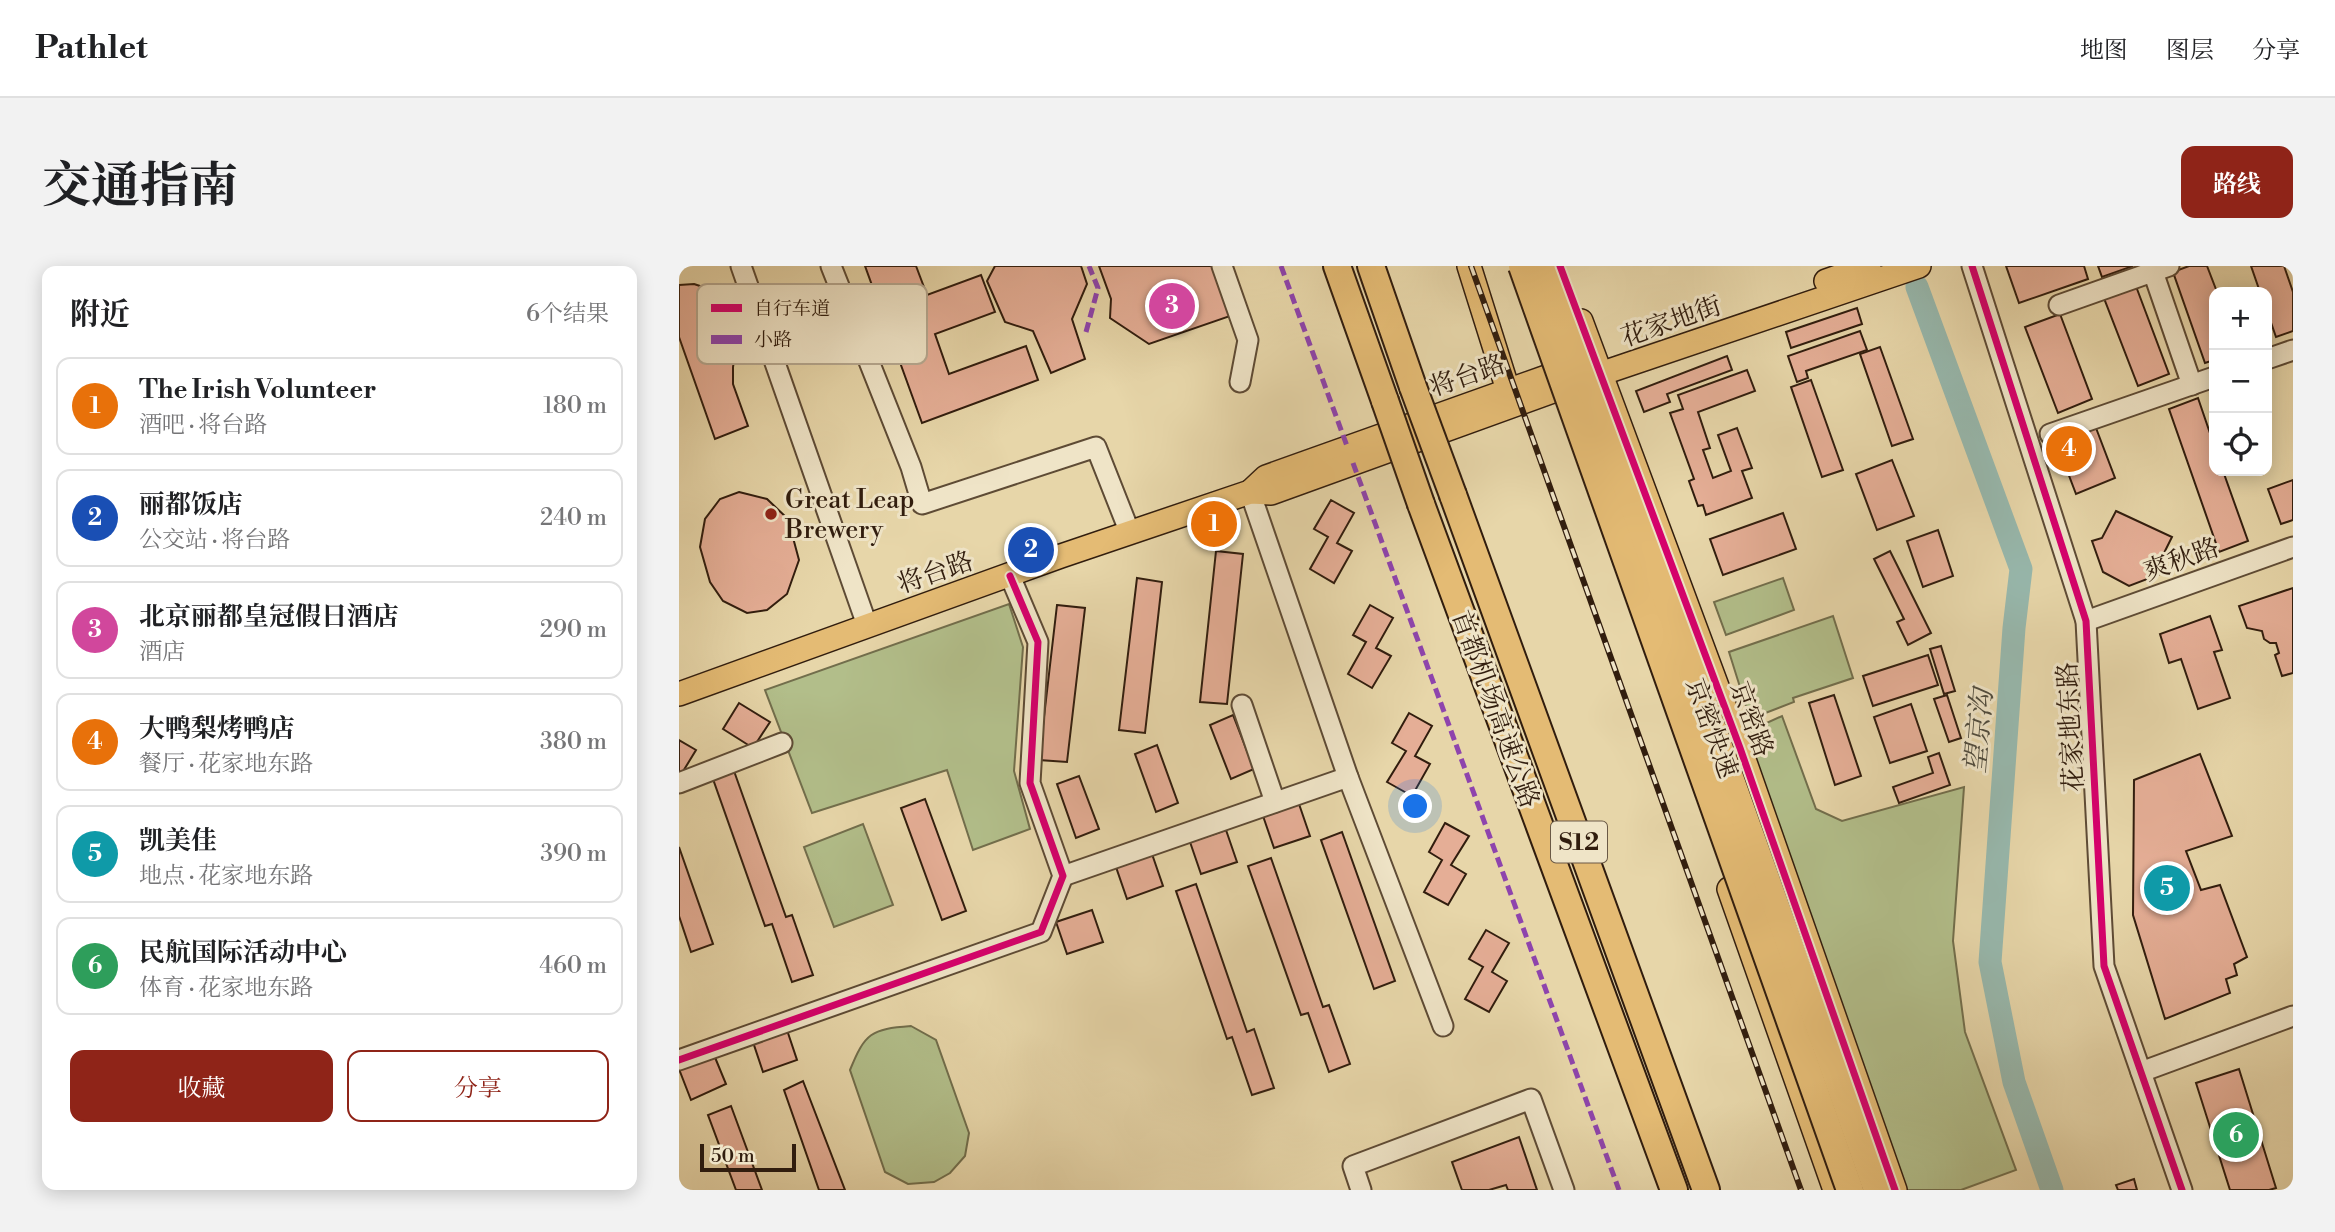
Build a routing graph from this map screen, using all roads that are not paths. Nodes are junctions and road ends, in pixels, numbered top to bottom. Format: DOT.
graph roads {
  1 [pos="741,266"];
  2 [pos="831,266"];
  3 [pos="1222,266"];
  4 [pos="1337,266"];
  5 [pos="1371,266"];
  6 [pos="1469,266"];
  7 [pos="1510,266"];
  8 [pos="1523,266"];
  9 [pos="1548,266"];
  10 [pos="1560,266"];
  11 [pos="1869,266"];
  12 [pos="1919,266"];
  13 [pos="1972,266"];
  14 [pos="2157,268"];
  15 [pos="747,284"];
  16 [pos="838,284"];
  17 [pos="2059,305"];
  18 [pos="2293,350"];
  19 [pos="2272,357"];
  20 [pos="775,364"];
  21 [pos="870,364"];
  22 [pos="1598,368"];
  23 [pos="2209,379"];
  24 [pos="1240,382"];
  25 [pos="1552,383"];
  26 [pos="2192,385"];
  27 [pos="1508,390"];
  28 [pos="2050,434"];
  29 [pos="1251,492"];
  30 [pos="1130,533"];
  31 [pos="2293,547"];
  32 [pos="1010,576"];
  33 [pos="2086,621"];
  34 [pos="867,625"];
  35 [pos="679,694"];
  36 [pos="1242,705"];
  37 [pos="782,743"];
  38 [pos="1348,777"];
  39 [pos="679,783"];
  40 [pos="1275,802"];
  41 [pos="1063,876"];
  42 [pos="2293,1016"];
  43 [pos="1443,1027"];
  44 [pos="679,1060"];
  45 [pos="2141,1072"];
  46 [pos="1361,1190"];
  47 [pos="1564,1190"];
  48 [pos="1674,1190"];
  49 [pos="1706,1190"];
  50 [pos="1835,1190"];
  51 [pos="1850,1190"];
  52 [pos="1877,1190"];
  53 [pos="1895,1190"];
  54 [pos="2182,1190"];
  1 -- 15 [label="street"];
  2 -- 16 [label="street"];
  3 -- 24 [label="street"];
  4 -- 48 [label="highway, 首都机场高速公路 / S12, bridge"];
  5 -- 49 [label="highway, 首都机场高速公路 / S12, bridge"];
  6 -- 27 [label="main road"];
  7 -- 25 [label="main road"];
  8 -- 51 [label="highway, 京密快速, bridge"];
  9 -- 52 [label="highway, 京密快速, bridge"];
  10 -- 22 [label="main road, 京密路"];
  11 -- 22 [label="main road, 花家地街"];
  12 -- 22 [label="main road, 花家地街"];
  13 -- 33 [label="street, 花家地东路"];
  14 -- 17 [label="street"];
  14 -- 26 [label="street"];
  18 -- 19 [label="street"];
  20 -- 34 [label="street"];
  21 -- 30 [label="street"];
  22 -- 25 [label="main road"];
  22 -- 53 [label="main road, 京密路"];
  23 -- 26 [label="street"];
  25 -- 27 [label="main road, 将台路"];
  25 -- 29 [label="main road, 将台路"];
  25 -- 50 [label="main road"];
  26 -- 28 [label="street"];
  27 -- 29 [label="main road, 将台路"];
  29 -- 30 [label="main road, 将台路"];
  29 -- 38 [label="street"];
  30 -- 32 [label="main road, 将台路"];
  31 -- 33 [label="street, 爽秋路"];
  32 -- 34 [label="main road, 将台路"];
  32 -- 41 [label="street"];
  33 -- 45 [label="street, 花家地东路"];
  34 -- 35 [label="main road, 将台路"];
  36 -- 40 [label="street"];
  37 -- 39 [label="street"];
  38 -- 40 [label="street"];
  38 -- 43 [label="street"];
  40 -- 41 [label="street"];
  41 -- 44 [label="street"];
  42 -- 45 [label="street"];
  45 -- 54 [label="street, 花家地东路"];
  46 -- 47 [label="street"];
}
